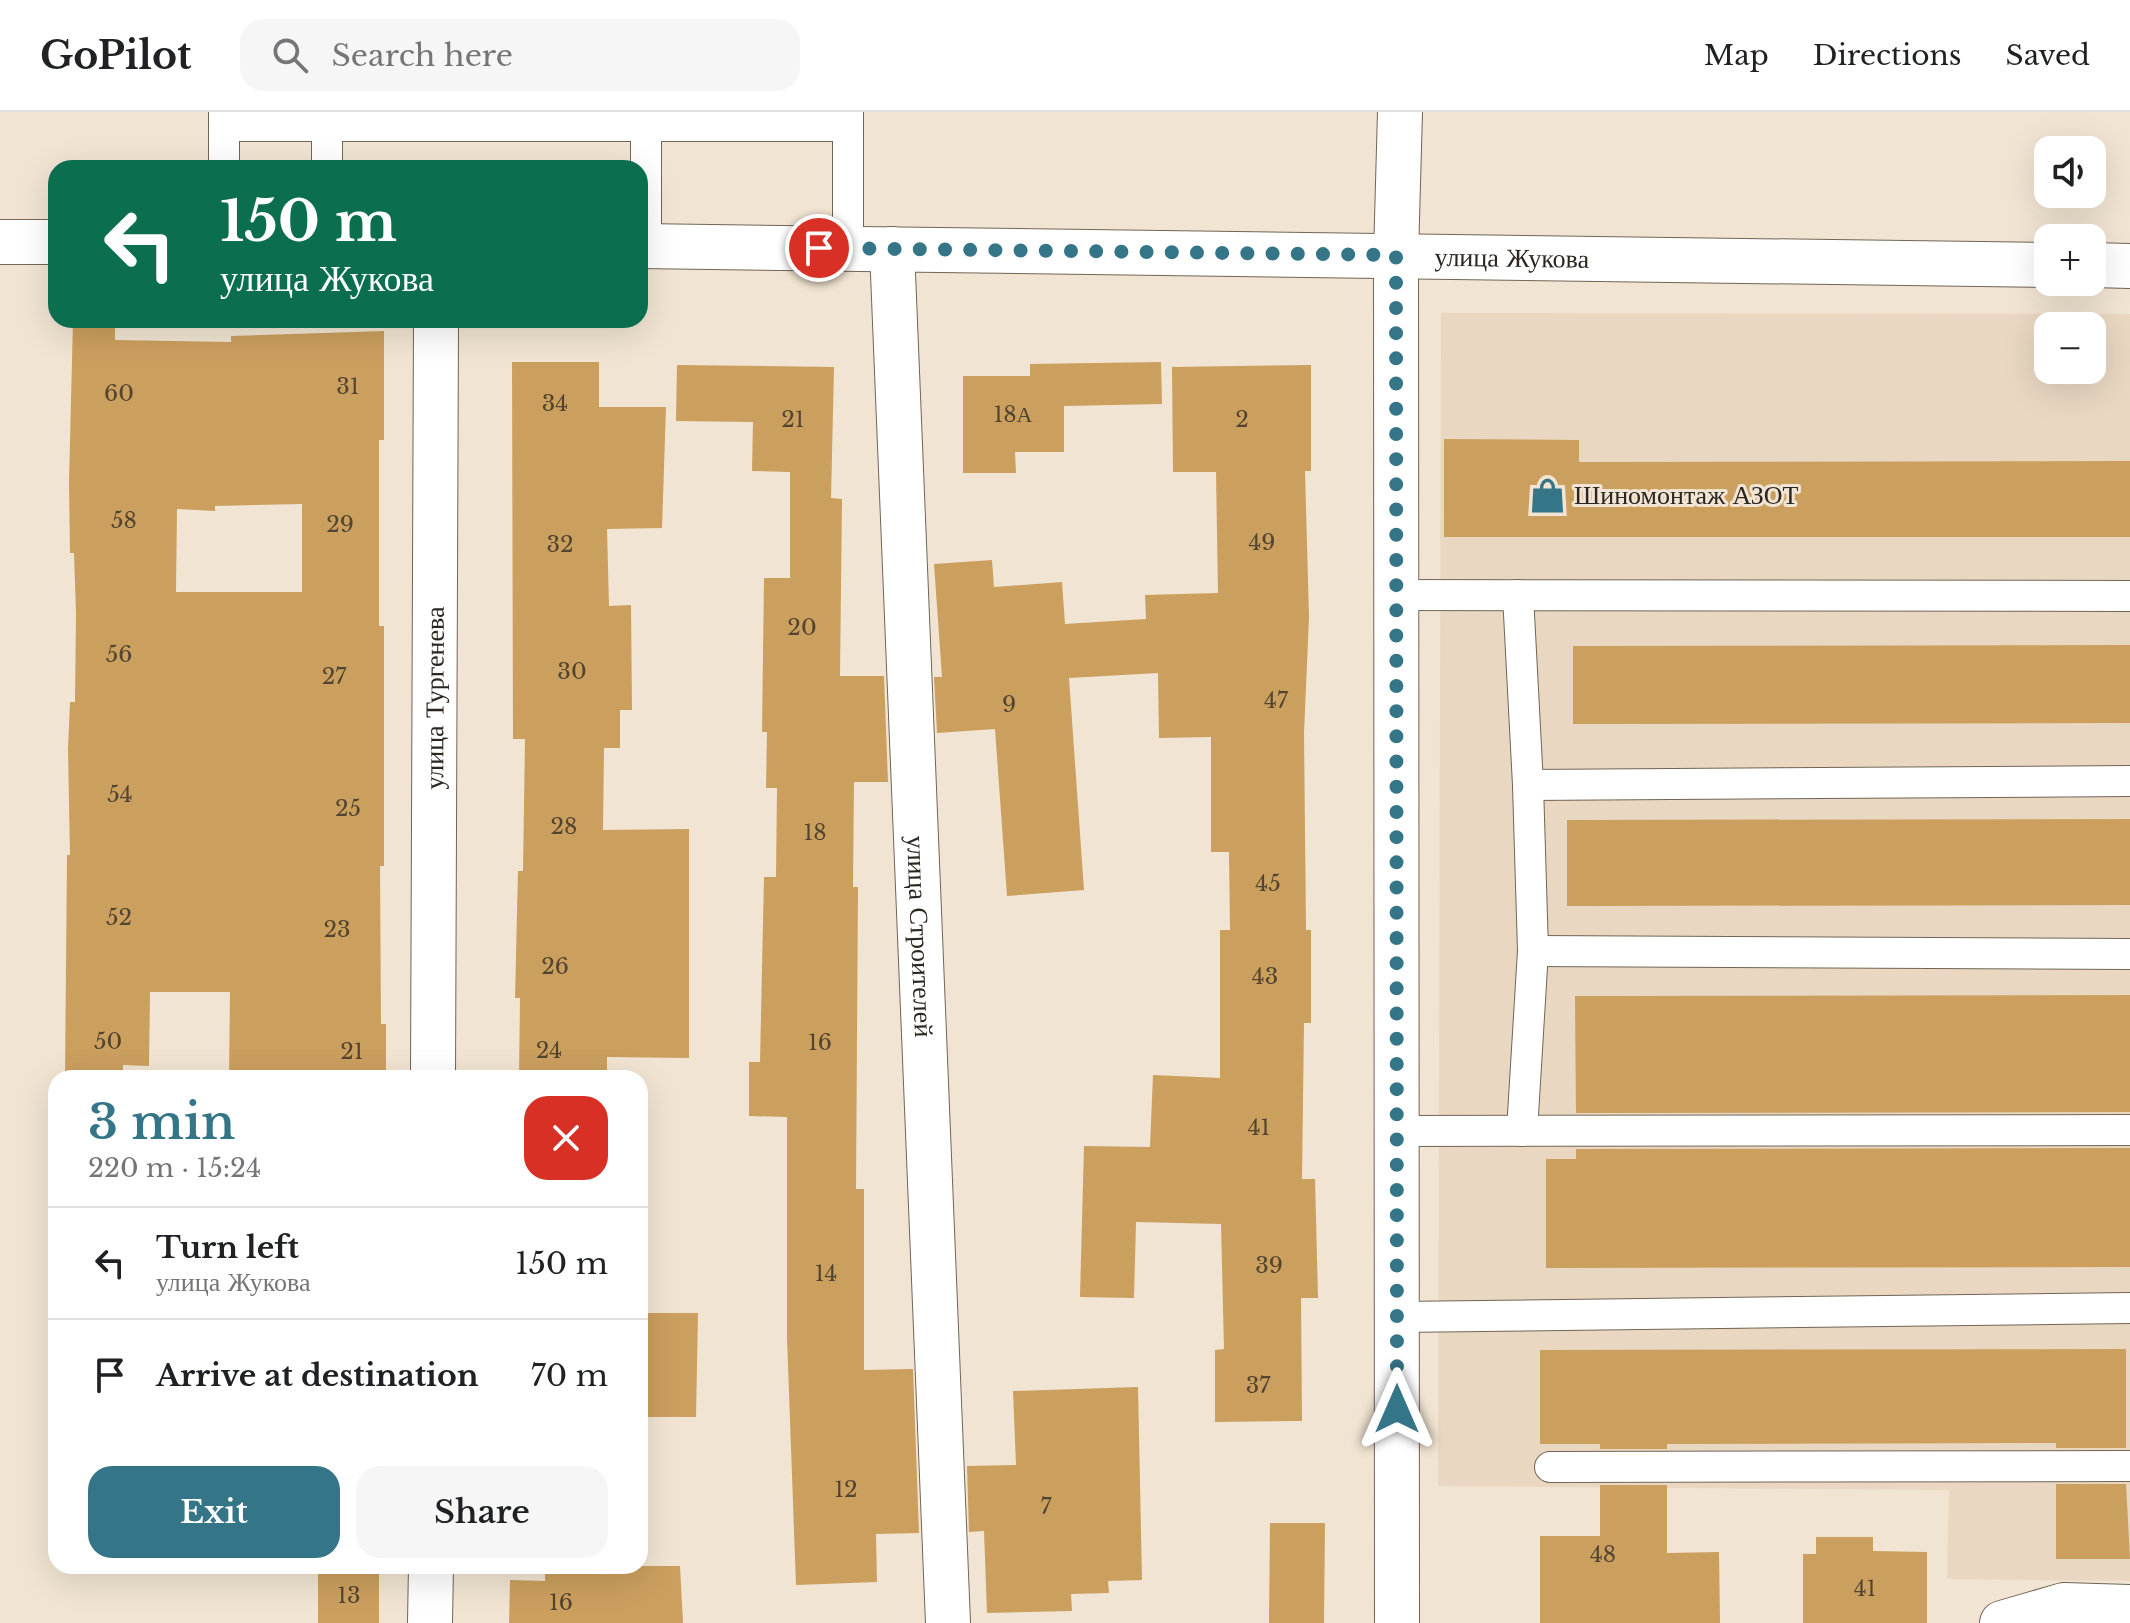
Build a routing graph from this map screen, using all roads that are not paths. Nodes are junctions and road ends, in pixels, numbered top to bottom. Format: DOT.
graph roads {
  1 [pos="1400,112"];
  2 [pos="224,119"];
  3 [pos="646,119"];
  4 [pos="848,119"];
  5 [pos="327,126"];
  6 [pos="224,160"];
  7 [pos="327,160"];
  8 [pos="645,160"];
  9 [pos="0,242"];
  10 [pos="48,242"];
  11 [pos="648,246"];
  12 [pos="848,249"];
  13 [pos="892,249"];
  14 [pos="1396,255"];
  15 [pos="2034,265"];
  16 [pos="2106,265"];
  17 [pos="2130,266"];
  18 [pos="436,328"];
  19 [pos="1396,595"];
  20 [pos="1518,595"];
  21 [pos="2130,596"];
  22 [pos="2130,781"];
  23 [pos="1528,785"];
  24 [pos="1533,951"];
  25 [pos="2130,954"];
  26 [pos="433,1070"];
  27 [pos="2130,1130"];
  28 [pos="1396,1131"];
  29 [pos="1522,1131"];
  30 [pos="2130,1308"];
  31 [pos="1396,1317"];
  32 [pos="2130,1466"];
  33 [pos="1550,1467"];
  34 [pos="431,1574"];
  35 [pos="2130,1607"];
  36 [pos="430,1623"];
  37 [pos="948,1623"];
  38 [pos="1397,1623"];
  39 [pos="2002,1623"];
  1 -- 14 [label="street"];
  2 -- 5 [label="lane"];
  2 -- 6 [label="lane"];
  3 -- 4 [label="lane"];
  3 -- 5 [label="lane"];
  3 -- 8 [label="lane"];
  4 -- 12 [label="lane"];
  5 -- 7 [label="lane"];
  9 -- 10 [label="street"];
  11 -- 12 [label="street, улица Жукова"];
  12 -- 13 [label="street, улица Жукова"];
  13 -- 14 [label="street, улица Жукова"];
  13 -- 37 [label="street, улица Строителей"];
  14 -- 15 [label="street, улица Жукова"];
  14 -- 19 [label="street"];
  16 -- 17 [label="street"];
  18 -- 26 [label="street, улица Тургенева"];
  19 -- 20 [label="lane"];
  19 -- 28 [label="street"];
  20 -- 21 [label="lane"];
  20 -- 23 [label="lane"];
  22 -- 23 [label="lane"];
  23 -- 24 [label="lane"];
  24 -- 25 [label="lane"];
  24 -- 29 [label="lane"];
  27 -- 29 [label="lane"];
  28 -- 29 [label="lane"];
  28 -- 31 [label="street"];
  30 -- 31 [label="lane"];
  31 -- 38 [label="street"];
  32 -- 33 [label="lane"];
  34 -- 36 [label="street"];
  35 -- 39 [label="street"];
}
